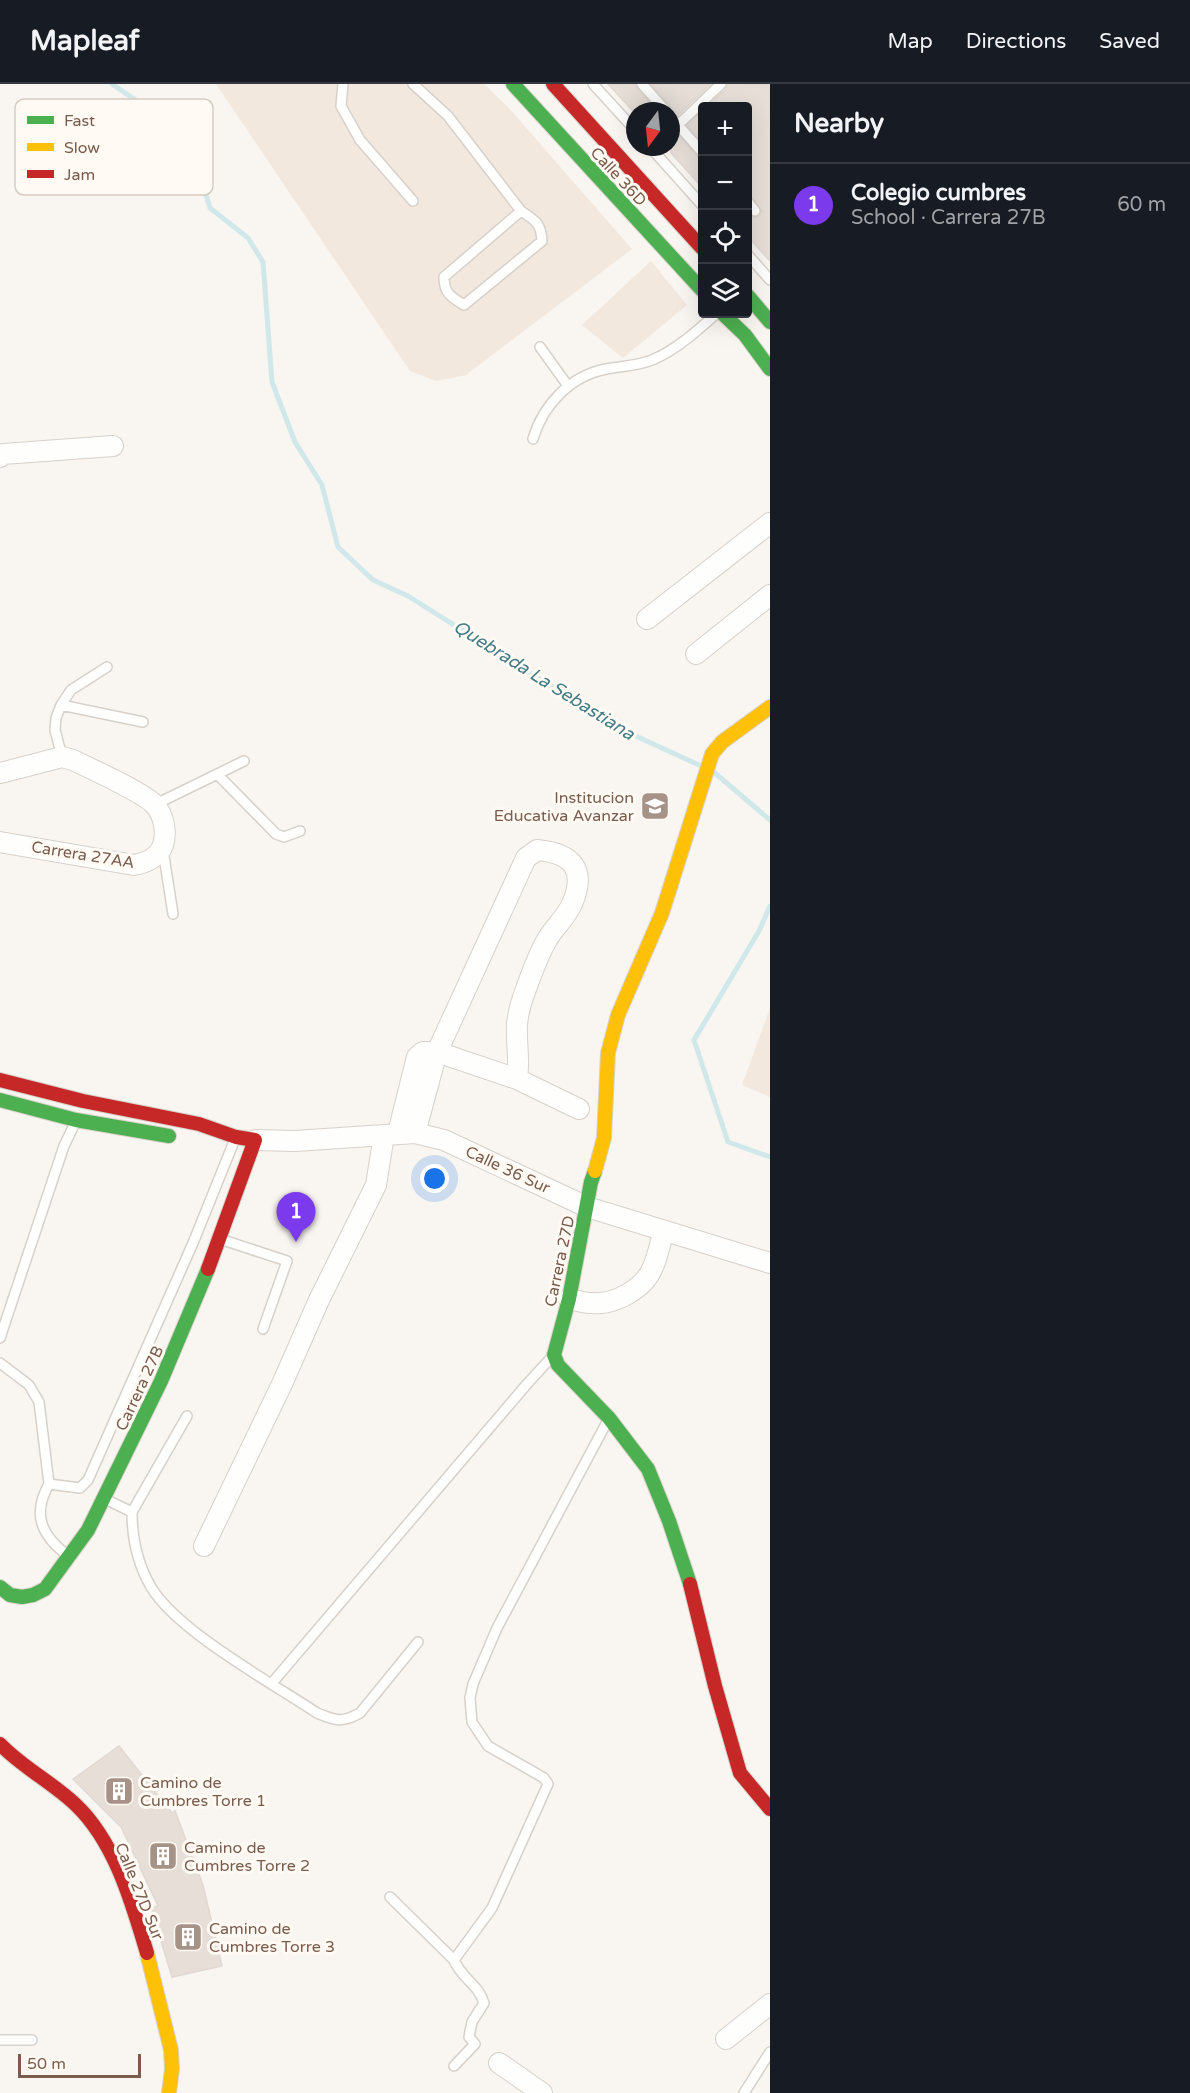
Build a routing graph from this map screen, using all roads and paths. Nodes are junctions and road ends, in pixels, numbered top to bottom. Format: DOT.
graph roads {
  1 [pos="343,84"];
  2 [pos="412,84"];
  3 [pos="513,84"];
  4 [pos="553,84"];
  5 [pos="593,84"];
  6 [pos="642,84"];
  7 [pos="721,84"];
  8 [pos="658,102"];
  9 [pos="626,120"];
  10 [pos="680,123"];
  11 [pos="680,127"];
  12 [pos="698,148"];
  13 [pos="658,156"];
  14 [pos="413,201"];
  15 [pos="698,201"];
  16 [pos="752,208"];
  17 [pos="521,211"];
  18 [pos="755,211"];
  19 [pos="698,244"];
  20 [pos="752,260"];
  21 [pos="770,280"];
  22 [pos="698,286"];
  23 [pos="752,306"];
  24 [pos="712,318"];
  25 [pos="759,320"];
  26 [pos="540,347"];
  27 [pos="770,369"];
  28 [pos="568,386"];
  29 [pos="533,439"];
  30 [pos="113,446"];
  31 [pos="0,457"];
  32 [pos="770,523"];
  33 [pos="770,595"];
  34 [pos="647,619"];
  35 [pos="696,654"];
  36 [pos="107,667"];
  37 [pos="61,705"];
  38 [pos="770,708"];
  39 [pos="143,722"];
  40 [pos="62,757"];
  41 [pos="244,761"];
  42 [pos="0,773"];
  43 [pos="218,774"];
  44 [pos="154,804"];
  45 [pos="300,831"];
  46 [pos="0,842"];
  47 [pos="163,847"];
  48 [pos="173,914"];
  49 [pos="437,1052"];
  50 [pos="517,1079"];
  51 [pos="0,1080"];
  52 [pos="0,1101"];
  53 [pos="579,1109"];
  54 [pos="76,1120"];
  55 [pos="399,1134"];
  56 [pos="245,1138"];
  57 [pos="588,1206"];
  58 [pos="664,1231"];
  59 [pos="220,1240"];
  60 [pos="770,1263"];
  61 [pos="569,1299"];
  62 [pos="263,1329"];
  63 [pos="0,1338"];
  64 [pos="554,1355"];
  65 [pos="0,1363"];
  66 [pos="188,1416"];
  67 [pos="609,1418"];
  68 [pos="49,1484"];
  69 [pos="105,1499"];
  70 [pos="132,1512"];
  71 [pos="204,1546"];
  72 [pos="69,1556"];
  73 [pos="0,1587"];
  74 [pos="418,1642"];
  75 [pos="272,1683"];
  76 [pos="3,1754"];
  77 [pos="770,1809"];
  78 [pos="390,1897"];
  79 [pos="454,1960"];
  80 [pos="770,2004"];
  81 [pos="726,2039"];
  82 [pos="0,2040"];
  83 [pos="32,2040"];
  84 [pos="770,2052"];
  85 [pos="499,2063"];
  86 [pos="454,2066"];
  87 [pos="169,2093"];
  88 [pos="542,2093"];
  89 [pos="744,2093"];
  1 -- 14 [label="lane"];
  2 -- 17 [label="lane"];
  3 -- 22 [label="street, Calle 36D"];
  4 -- 19 [label="street, Calle 36D"];
  5 -- 9 [label="lane"];
  6 -- 8 [label="lane"];
  7 -- 10 [label="lane"];
  11 -- 12 [label="lane"];
  13 -- 15 [label="lane"];
  16 -- 18 [label="lane"];
  17 -- 17 [label="lane"];
  20 -- 21 [label="lane"];
  23 -- 25 [label="street"];
  24 -- 28 [label="lane"];
  25 -- 27 [label="street"];
  26 -- 28 [label="lane"];
  28 -- 29 [label="lane"];
  30 -- 31 [label="street"];
  32 -- 34 [label="street"];
  33 -- 35 [label="street"];
  36 -- 37 [label="lane"];
  37 -- 39 [label="lane"];
  37 -- 40 [label="lane"];
  38 -- 57 [label="street, Carrera 27D"];
  40 -- 42 [label="street"];
  40 -- 44 [label="street"];
  41 -- 43 [label="lane"];
  43 -- 44 [label="lane"];
  43 -- 45 [label="lane"];
  44 -- 47 [label="street"];
  46 -- 47 [label="street, Carrera 27AA"];
  47 -- 48 [label="lane"];
  49 -- 50 [label="street"];
  49 -- 50 [label="street"];
  49 -- 55 [label="street"];
  50 -- 53 [label="street"];
  51 -- 56 [label="street, Calle 36 Sur"];
  52 -- 54 [label="street, Calle 36 Sur"];
  54 -- 56 [label="street, Calle 36 Sur"];
  54 -- 63 [label="lane"];
  55 -- 56 [label="street, Calle 36 Sur"];
  55 -- 57 [label="street, Calle 36 Sur"];
  55 -- 71 [label="street"];
  56 -- 59 [label="street, Carrera 27B"];
  56 -- 68 [label="lane"];
  57 -- 58 [label="street, Calle 36 Sur"];
  57 -- 61 [label="street, Carrera 27D"];
  58 -- 60 [label="street, Calle 36 Sur"];
  58 -- 61 [label="street"];
  59 -- 62 [label="lane"];
  59 -- 69 [label="street, Carrera 27B"];
  61 -- 64 [label="street, Carrera 27D"];
  64 -- 67 [label="street"];
  64 -- 75 [label="lane"];
  65 -- 68 [label="lane"];
  66 -- 70 [label="lane"];
  67 -- 77 [label="street"];
  67 -- 79 [label="lane"];
  68 -- 72 [label="lane"];
  69 -- 70 [label="lane"];
  69 -- 72 [label="street, Carrera 27B"];
  70 -- 75 [label="lane"];
  72 -- 73 [label="street, Carrera 27B"];
  74 -- 75 [label="lane"];
  76 -- 87 [label="street, Calle 27D Sur"];
  78 -- 79 [label="lane"];
  79 -- 86 [label="lane"];
  80 -- 81 [label="street"];
  82 -- 83 [label="lane"];
  84 -- 89 [label="lane"];
  85 -- 88 [label="street"];
}
